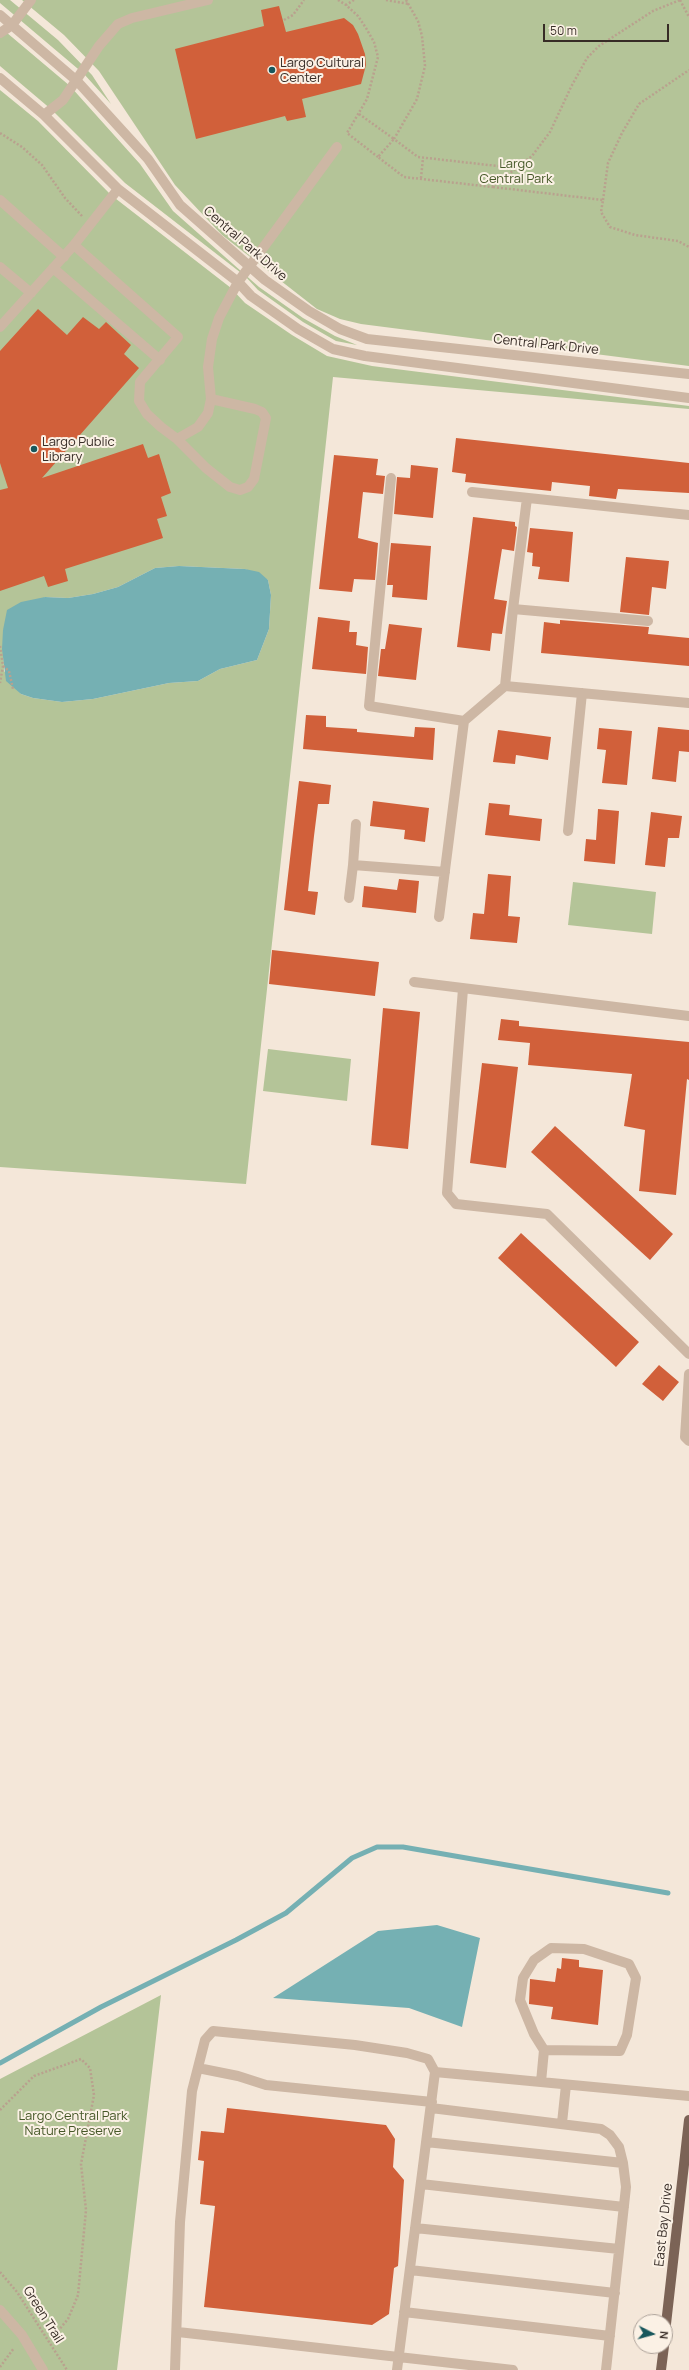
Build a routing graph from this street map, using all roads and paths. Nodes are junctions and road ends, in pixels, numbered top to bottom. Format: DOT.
graph roads {
  1 [pos="31,0"];
  2 [pos="208,0"];
  3 [pos="304,0"];
  4 [pos="338,0"];
  5 [pos="354,0"];
  6 [pos="386,0"];
  7 [pos="406,0"];
  8 [pos="680,0"];
  9 [pos="409,4"];
  10 [pos="346,6"];
  11 [pos="0,15"];
  12 [pos="689,17"];
  13 [pos="284,20"];
  14 [pos="12,25"];
  15 [pos="0,33"];
  16 [pos="689,70"];
  17 [pos="0,78"];
  18 [pos="77,80"];
  19 [pos="359,114"];
  20 [pos="44,115"];
  21 [pos="0,133"];
  22 [pos="394,139"];
  23 [pos="337,147"];
  24 [pos="378,157"];
  25 [pos="423,158"];
  26 [pos="515,168"];
  27 [pos="421,178"];
  28 [pos="492,187"];
  29 [pos="118,189"];
  30 [pos="0,200"];
  31 [pos="603,200"];
  32 [pos="83,216"];
  33 [pos="74,245"];
  34 [pos="689,247"];
  35 [pos="64,256"];
  36 [pos="250,266"];
  37 [pos="0,267"];
  38 [pos="53,268"];
  39 [pos="238,282"];
  40 [pos="31,292"];
  41 [pos="0,327"];
  42 [pos="160,360"];
  43 [pos="689,374"];
  44 [pos="689,398"];
  45 [pos="211,399"];
  46 [pos="178,438"];
  47 [pos="391,478"];
  48 [pos="472,492"];
  49 [pos="527,498"];
  50 [pos="689,515"];
  51 [pos="513,609"];
  52 [pos="648,621"];
  53 [pos="0,646"];
  54 [pos="3,666"];
  55 [pos="0,683"];
  56 [pos="505,686"];
  57 [pos="13,689"];
  58 [pos="582,693"];
  59 [pos="689,702"];
  60 [pos="464,721"];
  61 [pos="356,824"];
  62 [pos="568,831"];
  63 [pos="353,865"];
  64 [pos="445,872"];
  65 [pos="350,898"];
  66 [pos="439,917"];
  67 [pos="414,982"];
  68 [pos="463,988"];
  69 [pos="689,1016"];
  70 [pos="688,1349"];
  71 [pos="689,1374"];
  72 [pos="689,1441"];
  73 [pos="544,2050"];
  74 [pos="198,2068"];
  75 [pos="436,2072"];
  76 [pos="541,2082"];
  77 [pos="566,2084"];
  78 [pos="689,2096"];
  79 [pos="431,2105"];
  80 [pos="0,2110"];
  81 [pos="689,2120"];
  82 [pos="562,2123"];
  83 [pos="426,2142"];
  84 [pos="623,2163"];
  85 [pos="421,2184"];
  86 [pos="624,2207"];
  87 [pos="415,2228"];
  88 [pos="619,2249"];
  89 [pos="410,2270"];
  90 [pos="0,2272"];
  91 [pos="614,2293"];
  92 [pos="0,2310"];
  93 [pos="404,2312"];
  94 [pos="667,2314"];
  95 [pos="178,2332"];
  96 [pos="610,2336"];
  97 [pos="52,2338"];
  98 [pos="16,2344"];
  99 [pos="663,2354"];
  100 [pos="398,2358"];
  101 [pos="0,2367"];
  102 [pos="43,2370"];
  103 [pos="66,2370"];
  104 [pos="175,2370"];
  105 [pos="397,2370"];
  106 [pos="513,2370"];
  107 [pos="606,2370"];
  108 [pos="661,2370"];
  1 -- 14 [label="street"];
  2 -- 18 [label="street"];
  3 -- 13 [label="path"];
  4 -- 10 [label="path"];
  5 -- 10 [label="path"];
  6 -- 9 [label="path"];
  7 -- 9 [label="path"];
  8 -- 12 [label="path"];
  8 -- 26 [label="path"];
  9 -- 22 [label="path"];
  10 -- 19 [label="path"];
  11 -- 14 [label="street, Central Park Drive"];
  14 -- 15 [label="street"];
  14 -- 18 [label="street, Central Park Drive"];
  16 -- 31 [label="path"];
  17 -- 20 [label="street"];
  18 -- 20 [label="street"];
  18 -- 36 [label="street, Central Park Drive"];
  19 -- 22 [label="path"];
  19 -- 24 [label="path"];
  20 -- 29 [label="street"];
  21 -- 32 [label="path"];
  22 -- 24 [label="path"];
  22 -- 25 [label="path"];
  23 -- 36 [label="street"];
  24 -- 27 [label="path"];
  25 -- 26 [label="path"];
  25 -- 27 [label="path"];
  26 -- 28 [label="path"];
  27 -- 28 [label="path"];
  28 -- 31 [label="path"];
  29 -- 33 [label="street"];
  29 -- 39 [label="street"];
  30 -- 35 [label="street"];
  31 -- 34 [label="path"];
  33 -- 35 [label="street"];
  33 -- 42 [label="street"];
  35 -- 38 [label="street"];
  36 -- 39 [label="street"];
  36 -- 43 [label="street, Central Park Drive"];
  37 -- 40 [label="street"];
  38 -- 40 [label="street"];
  38 -- 42 [label="street"];
  39 -- 44 [label="street"];
  39 -- 45 [label="street"];
  40 -- 41 [label="street"];
  42 -- 46 [label="street"];
  45 -- 46 [label="street"];
  45 -- 46 [label="street"];
  47 -- 60 [label="street"];
  48 -- 49 [label="street"];
  49 -- 50 [label="street"];
  49 -- 51 [label="street"];
  51 -- 52 [label="street"];
  51 -- 56 [label="street"];
  53 -- 54 [label="path"];
  54 -- 55 [label="path"];
  54 -- 57 [label="path"];
  56 -- 58 [label="street"];
  56 -- 60 [label="street"];
  58 -- 59 [label="street"];
  58 -- 62 [label="street"];
  60 -- 64 [label="street"];
  61 -- 63 [label="street"];
  63 -- 64 [label="street"];
  63 -- 65 [label="street"];
  64 -- 66 [label="street"];
  67 -- 68 [label="street"];
  68 -- 69 [label="street"];
  68 -- 70 [label="street"];
  71 -- 72 [label="street"];
  73 -- 73 [label="street"];
  73 -- 76 [label="street"];
  74 -- 75 [label="street"];
  74 -- 79 [label="street"];
  74 -- 95 [label="street"];
  75 -- 76 [label="street"];
  75 -- 79 [label="street"];
  76 -- 77 [label="street"];
  77 -- 78 [label="street"];
  77 -- 82 [label="street"];
  79 -- 82 [label="street"];
  79 -- 83 [label="street"];
  80 -- 97 [label="path"];
  81 -- 94 [label="main road, East Bay Drive"];
  82 -- 84 [label="street"];
  83 -- 84 [label="street"];
  83 -- 85 [label="street"];
  84 -- 86 [label="street"];
  85 -- 86 [label="street"];
  85 -- 87 [label="street"];
  86 -- 88 [label="street"];
  87 -- 88 [label="street"];
  87 -- 89 [label="street"];
  88 -- 91 [label="street"];
  89 -- 91 [label="street"];
  89 -- 93 [label="street"];
  90 -- 103 [label="path, Green Trail"];
  91 -- 96 [label="street"];
  92 -- 102 [label="street"];
  93 -- 96 [label="street"];
  93 -- 100 [label="street"];
  95 -- 100 [label="street"];
  95 -- 104 [label="street"];
  96 -- 107 [label="street"];
  98 -- 101 [label="path"];
  99 -- 108 [label="main road"];
  100 -- 105 [label="street"];
  100 -- 106 [label="street"];
}
